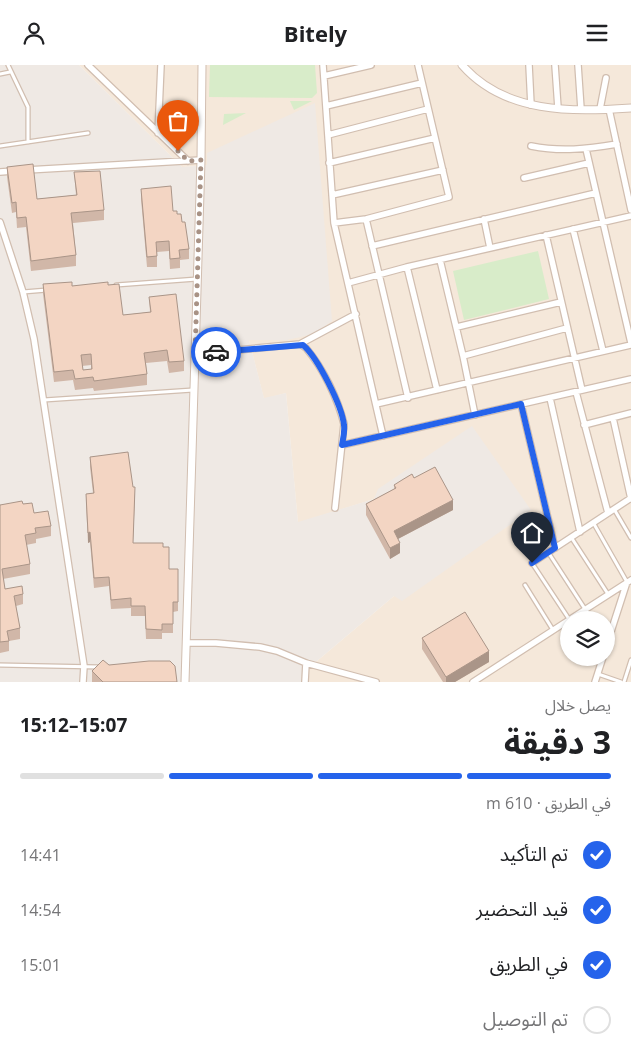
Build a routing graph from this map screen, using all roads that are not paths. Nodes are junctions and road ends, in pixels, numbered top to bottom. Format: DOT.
graph roads {
  1 [pos="8,65"];
  2 [pos="88,65"];
  3 [pos="161,65"];
  4 [pos="202,65"];
  5 [pos="323,65"];
  6 [pos="371,65"];
  7 [pos="418,65"];
  8 [pos="462,65"];
  9 [pos="529,65"];
  10 [pos="555,65"];
  11 [pos="578,65"];
  12 [pos="10,72"];
  13 [pos="0,74"];
  14 [pos="324,76"];
  15 [pos="606,78"];
  16 [pos="422,83"];
  17 [pos="531,105"];
  18 [pos="326,106"];
  19 [pos="631,107"];
  20 [pos="558,108"];
  21 [pos="428,109"];
  22 [pos="581,109"];
  23 [pos="600,109"];
  24 [pos="609,109"];
  25 [pos="88,133"];
  26 [pos="158,133"];
  27 [pos="328,135"];
  28 [pos="435,139"];
  29 [pos="28,142"];
  30 [pos="616,144"];
  31 [pos="0,146"];
  32 [pos="531,146"];
  33 [pos="586,149"];
  34 [pos="201,160"];
  35 [pos="188,161"];
  36 [pos="330,163"];
  37 [pos="589,163"];
  38 [pos="442,170"];
  39 [pos="0,172"];
  40 [pos="524,178"];
  41 [pos="596,193"];
  42 [pos="332,195"];
  43 [pos="631,210"];
  44 [pos="631,216"];
  45 [pos="366,219"];
  46 [pos="484,219"];
  47 [pos="0,222"];
  48 [pos="603,222"];
  49 [pos="334,223"];
  50 [pos="573,229"];
  51 [pos="546,235"];
  52 [pos="372,246"];
  53 [pos="490,248"];
  54 [pos="440,260"];
  55 [pos="407,267"];
  56 [pos="380,276"];
  57 [pos="197,279"];
  58 [pos="348,283"];
  59 [pos="110,286"];
  60 [pos="52,290"];
  61 [pos="23,292"];
  62 [pos="561,302"];
  63 [pos="356,315"];
  64 [pos="456,327"];
  65 [pos="567,328"];
  66 [pos="300,344"];
  67 [pos="631,344"];
  68 [pos="603,351"];
  69 [pos="195,354"];
  70 [pos="463,356"];
  71 [pos="575,359"];
  72 [pos="631,379"];
  73 [pos="469,383"];
  74 [pos="193,390"];
  75 [pos="437,390"];
  76 [pos="579,391"];
  77 [pos="550,397"];
  78 [pos="408,398"];
  79 [pos="44,400"];
  80 [pos="376,404"];
  81 [pos="521,404"];
  82 [pos="631,413"];
  83 [pos="475,415"];
  84 [pos="613,417"];
  85 [pos="584,425"];
  86 [pos="383,436"];
  87 [pos="342,445"];
  88 [pos="631,499"];
  89 [pos="335,508"];
  90 [pos="611,511"];
  91 [pos="593,523"];
  92 [pos="580,532"];
  93 [pos="572,537"];
  94 [pos="631,538"];
  95 [pos="555,548"];
  96 [pos="548,552"];
  97 [pos="532,563"];
  98 [pos="629,581"];
  99 [pos="525,585"];
  100 [pos="609,595"];
  101 [pos="586,609"];
  102 [pos="563,611"];
  103 [pos="583,611"];
  104 [pos="615,621"];
  105 [pos="560,626"];
  106 [pos="553,630"];
  107 [pos="186,643"];
  108 [pos="631,660"];
  109 [pos="306,663"];
  110 [pos="0,665"];
  111 [pos="600,666"];
  112 [pos="84,667"];
  113 [pos="102,667"];
  114 [pos="176,668"];
  115 [pos="185,668"];
  116 [pos="597,673"];
  117 [pos="83,682"];
  118 [pos="185,682"];
  119 [pos="305,682"];
  120 [pos="376,682"];
  121 [pos="473,682"];
  122 [pos="595,682"];
  123 [pos="622,682"];
  1 -- 12 [label="lane"];
  2 -- 26 [label="street"];
  3 -- 26 [label="street"];
  4 -- 34 [label="street"];
  5 -- 14 [label="street"];
  6 -- 14 [label="street"];
  7 -- 16 [label="street"];
  8 -- 17 [label="street"];
  9 -- 17 [label="street"];
  10 -- 20 [label="street"];
  11 -- 22 [label="street"];
  12 -- 13 [label="lane"];
  12 -- 29 [label="lane"];
  14 -- 18 [label="street"];
  15 -- 23 [label="street"];
  16 -- 18 [label="street"];
  16 -- 21 [label="street"];
  17 -- 20 [label="street"];
  18 -- 27 [label="street"];
  19 -- 24 [label="street"];
  20 -- 22 [label="street"];
  21 -- 27 [label="street"];
  21 -- 28 [label="street"];
  22 -- 23 [label="street"];
  23 -- 24 [label="street"];
  24 -- 30 [label="street"];
  25 -- 29 [label="lane"];
  26 -- 35 [label="street"];
  27 -- 36 [label="street"];
  28 -- 36 [label="street"];
  28 -- 38 [label="street"];
  29 -- 31 [label="lane"];
  30 -- 33 [label="street"];
  30 -- 43 [label="street"];
  32 -- 33 [label="street"];
  33 -- 37 [label="street"];
  34 -- 35 [label="street"];
  34 -- 57 [label="street"];
  35 -- 39 [label="street"];
  36 -- 42 [label="street"];
  37 -- 40 [label="street"];
  37 -- 41 [label="street"];
  38 -- 42 [label="street"];
  38 -- 45 [label="street"];
  41 -- 46 [label="street"];
  41 -- 48 [label="street"];
  42 -- 49 [label="street"];
  44 -- 48 [label="street"];
  45 -- 49 [label="street"];
  45 -- 52 [label="street"];
  46 -- 52 [label="street"];
  46 -- 53 [label="street"];
  47 -- 61 [label="street"];
  48 -- 50 [label="street"];
  48 -- 67 [label="street"];
  49 -- 58 [label="street"];
  50 -- 51 [label="street"];
  50 -- 68 [label="street"];
  51 -- 53 [label="street"];
  51 -- 62 [label="street"];
  52 -- 56 [label="street"];
  53 -- 54 [label="street"];
  54 -- 55 [label="street"];
  54 -- 64 [label="street"];
  55 -- 56 [label="street"];
  55 -- 75 [label="street"];
  56 -- 58 [label="street"];
  56 -- 78 [label="street"];
  57 -- 59 [label="lane"];
  57 -- 69 [label="street"];
  58 -- 63 [label="street"];
  60 -- 61 [label="lane"];
  61 -- 79 [label="street"];
  62 -- 64 [label="street"];
  62 -- 65 [label="street"];
  63 -- 66 [label="street"];
  63 -- 80 [label="street"];
  64 -- 70 [label="street"];
  65 -- 70 [label="street"];
  65 -- 71 [label="street"];
  66 -- 69 [label="street"];
  66 -- 87 [label="street"];
  67 -- 68 [label="street"];
  68 -- 71 [label="street"];
  69 -- 74 [label="street"];
  70 -- 73 [label="street"];
  71 -- 73 [label="street"];
  71 -- 76 [label="street"];
  72 -- 76 [label="street"];
  73 -- 75 [label="street"];
  73 -- 83 [label="street"];
  74 -- 79 [label="lane"];
  74 -- 107 [label="street"];
  75 -- 78 [label="street"];
  76 -- 77 [label="street"];
  76 -- 85 [label="street"];
  77 -- 81 [label="street"];
  77 -- 92 [label="street"];
  78 -- 80 [label="street"];
  79 -- 112 [label="street"];
  80 -- 86 [label="street"];
  81 -- 83 [label="street"];
  81 -- 95 [label="street"];
  82 -- 84 [label="street"];
  83 -- 86 [label="street"];
  84 -- 85 [label="street"];
  84 -- 88 [label="street"];
  85 -- 90 [label="street"];
  86 -- 87 [label="street"];
  87 -- 89 [label="street"];
  88 -- 90 [label="street"];
  90 -- 91 [label="street"];
  90 -- 94 [label="lane"];
  91 -- 92 [label="street"];
  91 -- 98 [label="lane"];
  92 -- 93 [label="street"];
  93 -- 95 [label="street"];
  93 -- 100 [label="lane"];
  95 -- 96 [label="street"];
  96 -- 97 [label="street"];
  96 -- 101 [label="lane"];
  97 -- 102 [label="lane"];
  98 -- 100 [label="street"];
  98 -- 104 [label="street"];
  99 -- 106 [label="lane"];
  100 -- 101 [label="street"];
  101 -- 103 [label="street"];
  105 -- 106 [label="street"];
  106 -- 121 [label="street"];
  107 -- 109 [label="street"];
  107 -- 115 [label="street"];
  108 -- 123 [label="lane"];
  109 -- 119 [label="street"];
  109 -- 120 [label="street"];
  110 -- 112 [label="lane"];
  111 -- 116 [label="street"];
  112 -- 113 [label="lane"];
  112 -- 117 [label="street"];
  114 -- 115 [label="lane"];
  115 -- 118 [label="street"];
  116 -- 122 [label="street"];
  116 -- 123 [label="lane"];
}
